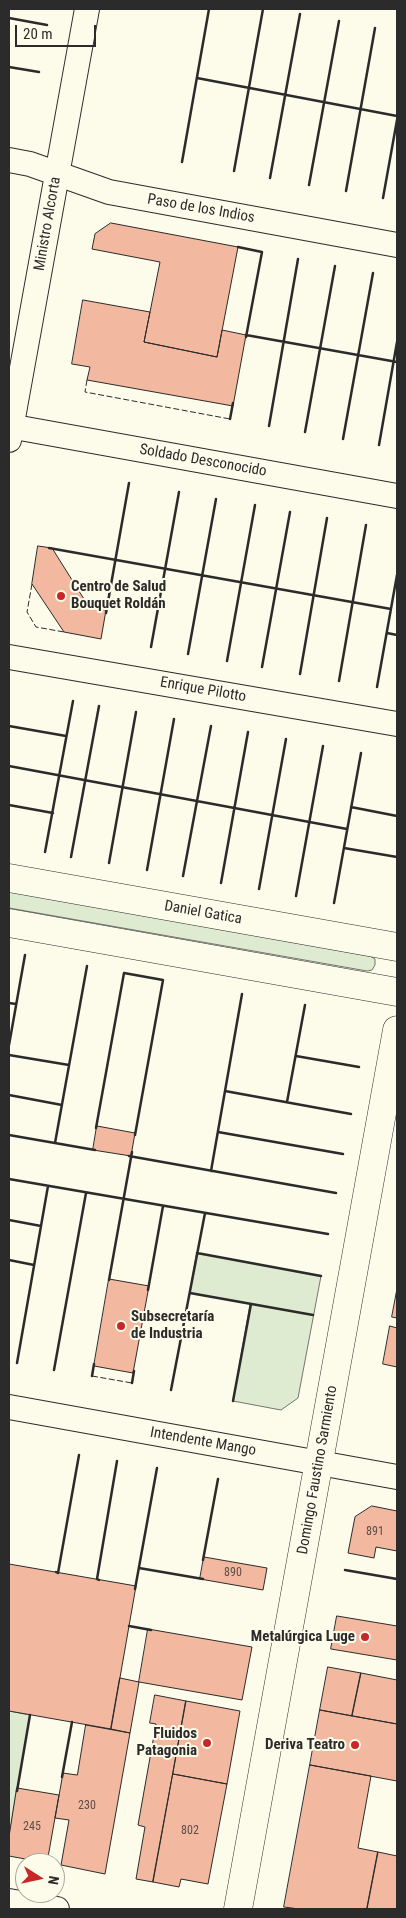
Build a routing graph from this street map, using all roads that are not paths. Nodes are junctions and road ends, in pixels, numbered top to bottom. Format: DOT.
graph roads {
  1 [pos="87,9"];
  2 [pos="9,160"];
  3 [pos="57,174"];
  4 [pos="397,245"];
  5 [pos="10,431"];
  6 [pos="397,496"];
  7 [pos="9,656"];
  8 [pos="397,724"];
  9 [pos="9,878"];
  10 [pos="9,923"];
  11 [pos="397,947"];
  12 [pos="397,992"];
  13 [pos="397,1030"];
  14 [pos="9,1406"];
  15 [pos="319,1462"];
  16 [pos="397,1477"];
  17 [pos="9,1900"];
  18 [pos="57,1909"];
  19 [pos="238,1909"];
  1 -- 3 [label="street, Ministro Alcorta"];
  2 -- 3 [label="street, Paso de los Indios"];
  3 -- 4 [label="street, Paso de los Indios"];
  3 -- 5 [label="street, Ministro Alcorta"];
  5 -- 6 [label="street, Soldado Desconocido"];
  7 -- 8 [label="street, Enrique Pilotto"];
  9 -- 11 [label="main road, Daniel Gatica"];
  10 -- 12 [label="main road"];
  13 -- 15 [label="main road, Domingo Faustino Sarmiento"];
  14 -- 15 [label="street, Intendente Mango"];
  15 -- 16 [label="street, Intendente Mango"];
  15 -- 19 [label="main road, Domingo Faustino Sarmiento"];
  17 -- 18 [label="street"];
}
